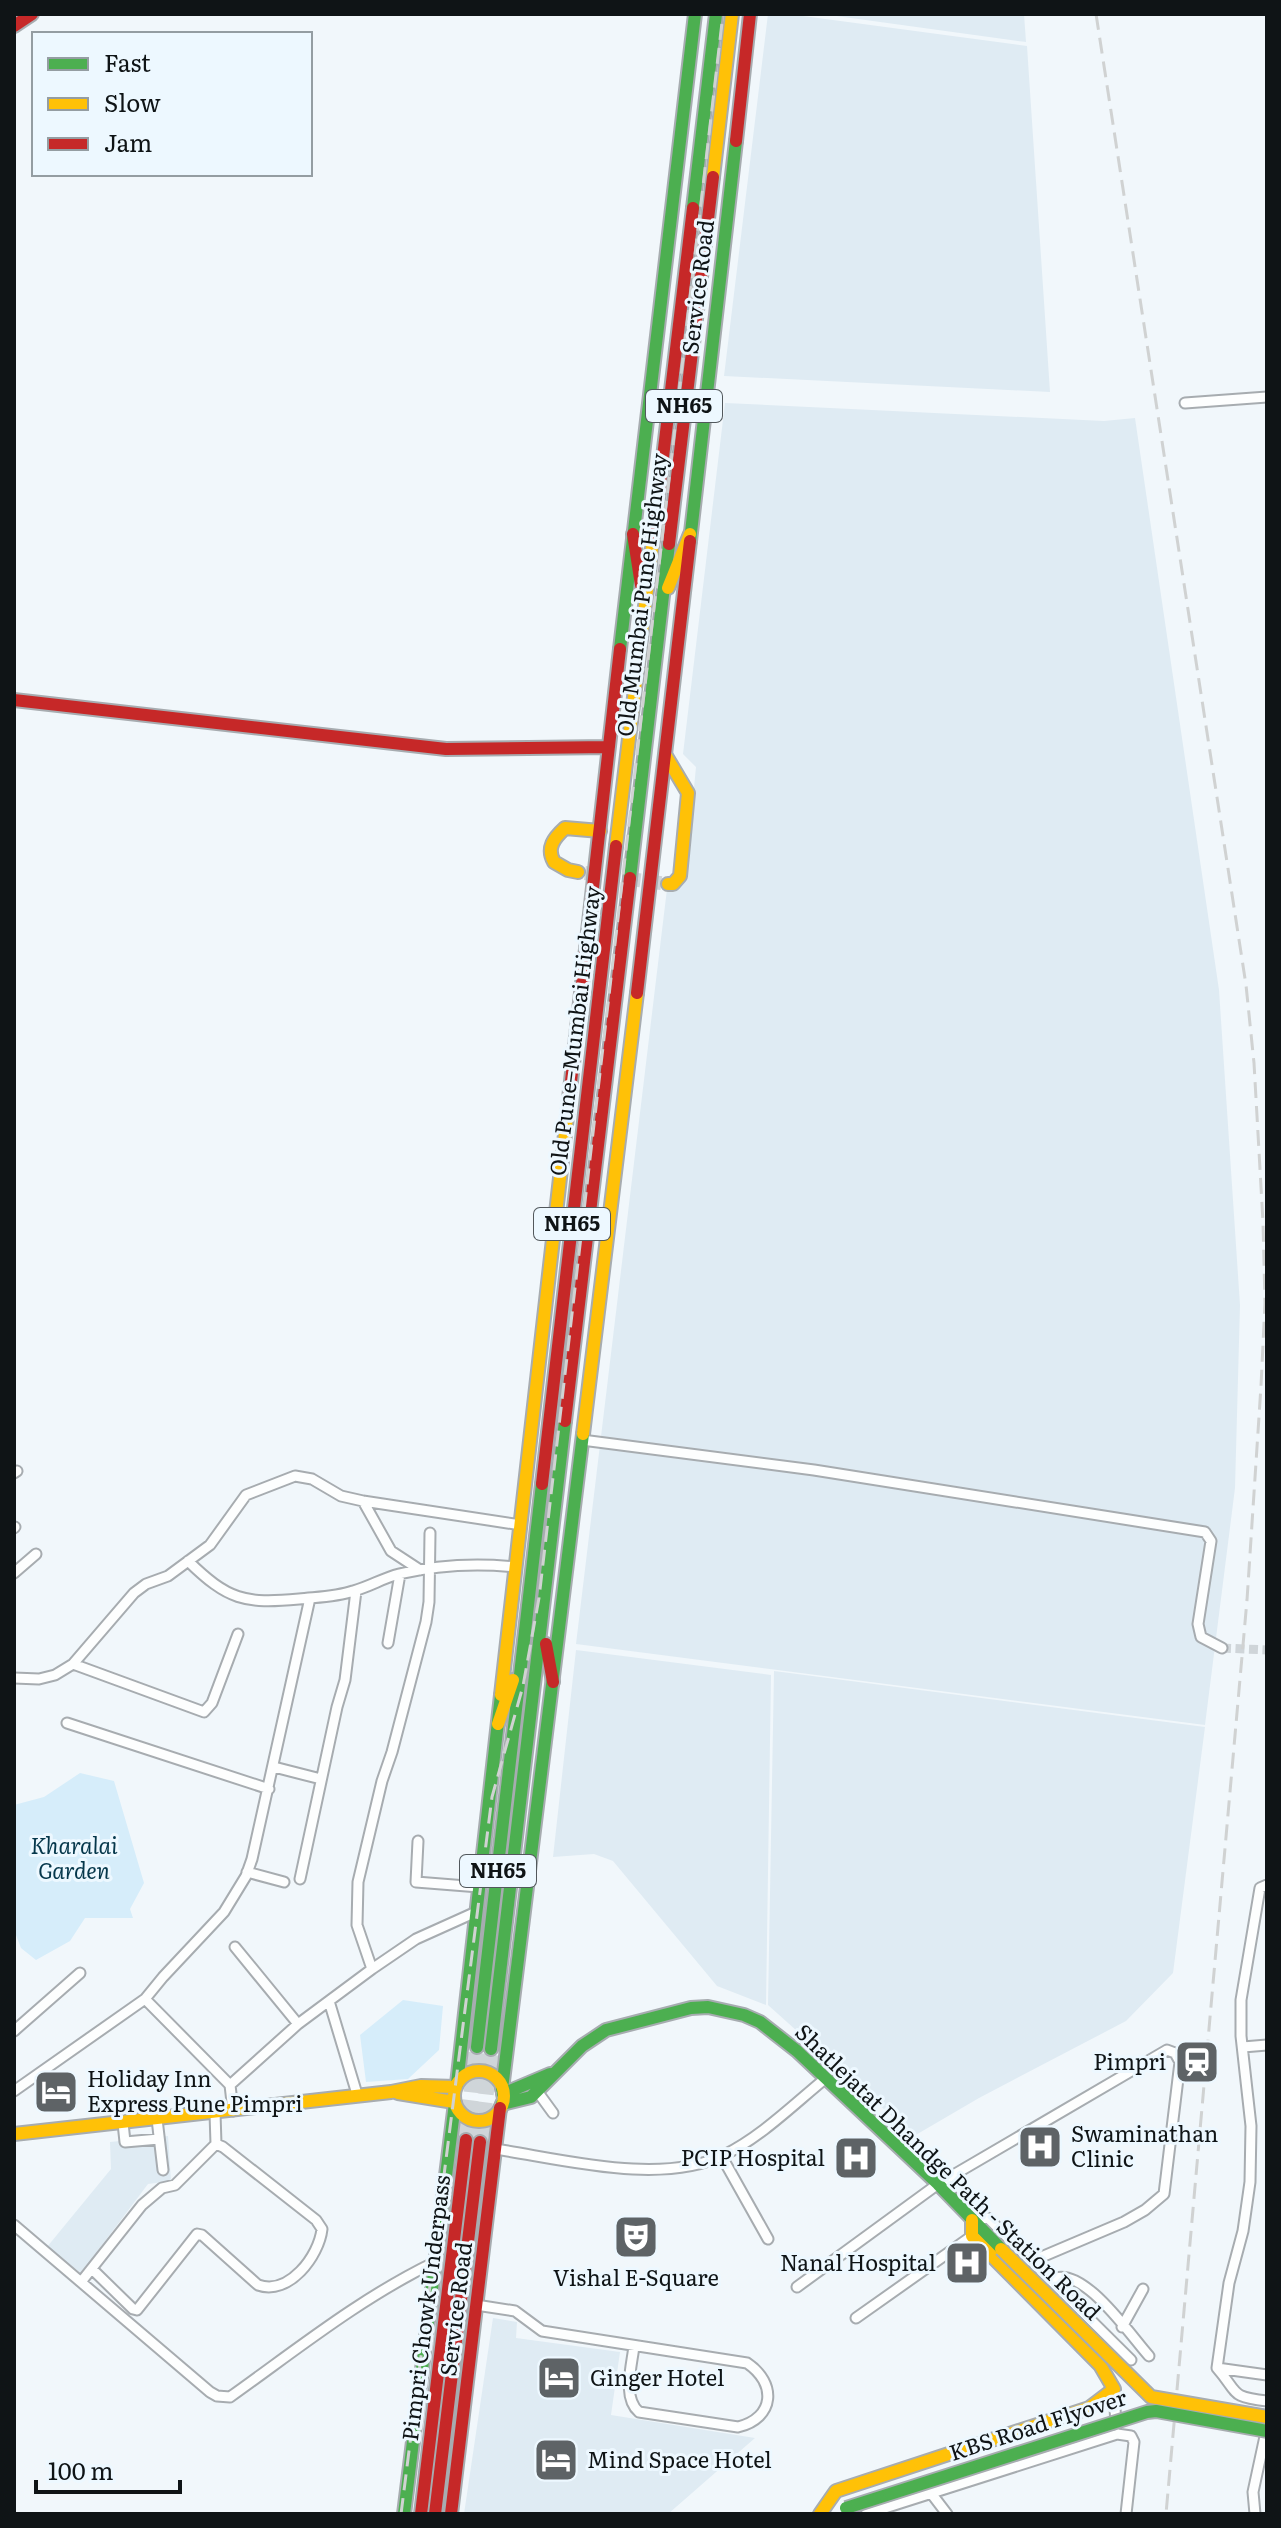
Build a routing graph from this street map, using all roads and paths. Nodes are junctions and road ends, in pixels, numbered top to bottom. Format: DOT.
graph roads {
  1 [pos="32,14"];
  2 [pos="695,14"];
  3 [pos="716,14"];
  4 [pos="732,14"];
  5 [pos="750,14"];
  6 [pos="14,26"];
  7 [pos="1267,397"];
  8 [pos="1185,403"];
  9 [pos="633,534"];
  10 [pos="690,534"];
  11 [pos="645,606"];
  12 [pos="660,606"];
  13 [pos="14,700"];
  14 [pos="609,747"];
  15 [pos="666,756"];
  16 [pos="622,795"];
  17 [pos="638,799"];
  18 [pos="600,831"];
  19 [pos="578,872"];
  20 [pos="668,884"];
  21 [pos="582,1440"];
  22 [pos="363,1501"];
  23 [pos="521,1525"];
  24 [pos="430,1533"];
  25 [pos="36,1554"];
  26 [pos="188,1561"];
  27 [pos="516,1567"];
  28 [pos="424,1570"];
  29 [pos="14,1573"];
  30 [pos="400,1574"];
  31 [pos="356,1591"];
  32 [pos="310,1598"];
  33 [pos="543,1626"];
  34 [pos="238,1634"];
  35 [pos="388,1643"];
  36 [pos="1222,1648"];
  37 [pos="522,1652"];
  38 [pos="73,1664"];
  39 [pos="14,1678"];
  40 [pos="553,1682"];
  41 [pos="67,1723"];
  42 [pos="498,1724"];
  43 [pos="274,1767"];
  44 [pos="321,1779"];
  45 [pos="269,1789"];
  46 [pos="418,1841"];
  47 [pos="247,1872"];
  48 [pos="300,1879"];
  49 [pos="284,1882"];
  50 [pos="1267,1885"];
  51 [pos="479,1887"];
  52 [pos="476,1912"];
  53 [pos="235,1947"];
  54 [pos="372,1969"];
  55 [pos="80,1973"];
  56 [pos="145,1999"];
  57 [pos="329,2001"];
  58 [pos="298,2024"];
  59 [pos="14,2031"];
  60 [pos="1267,2045"];
  61 [pos="477,2047"];
  62 [pos="1243,2047"];
  63 [pos="491,2049"];
  64 [pos="553,2073"];
  65 [pos="826,2078"];
  66 [pos="230,2085"];
  67 [pos="456,2086"];
  68 [pos="14,2091"];
  69 [pos="537,2091"];
  70 [pos="391,2092"];
  71 [pos="357,2094"];
  72 [pos="502,2099"];
  73 [pos="455,2102"];
  74 [pos="233,2111"];
  75 [pos="215,2113"];
  76 [pos="553,2113"];
  77 [pos="157,2119"];
  78 [pos="123,2123"];
  79 [pos="14,2134"];
  80 [pos="159,2139"];
  81 [pos="466,2140"];
  82 [pos="480,2142"];
  83 [pos="216,2144"];
  84 [pos="495,2149"];
  85 [pos="722,2157"];
  86 [pos="163,2170"];
  87 [pos="938,2184"];
  88 [pos="972,2220"];
  89 [pos="14,2225"];
  90 [pos="972,2236"];
  91 [pos="768,2239"];
  92 [pos="1032,2261"];
  93 [pos="435,2262"];
  94 [pos="92,2269"];
  95 [pos="1051,2280"];
  96 [pos="81,2282"];
  97 [pos="797,2287"];
  98 [pos="1143,2289"];
  99 [pos="476,2305"];
  100 [pos="856,2318"];
  101 [pos="1122,2327"];
  102 [pos="634,2346"];
  103 [pos="1149,2356"];
  104 [pos="1131,2360"];
  105 [pos="1217,2368"];
  106 [pos="1267,2375"];
  107 [pos="1114,2389"];
  108 [pos="1267,2401"];
  109 [pos="1267,2417"];
  110 [pos="1267,2429"];
  111 [pos="1117,2434"];
  112 [pos="931,2493"];
  113 [pos="404,2514"];
  114 [pos="421,2514"];
  115 [pos="435,2514"];
  116 [pos="451,2514"];
  117 [pos="823,2514"];
  118 [pos="866,2514"];
  119 [pos="947,2514"];
  120 [pos="1126,2514"];
  121 [pos="1255,2514"];
  1 -- 6 [label="main road"];
  2 -- 9 [label="main road"];
  3 -- 11 [label="main road, Old Mumbai Pune Highway / NH65"];
  4 -- 12 [label="main road, Old Mumbai Pune Highway / NH65"];
  5 -- 10 [label="main road, Service Road"];
  7 -- 8 [label="street"];
  9 -- 11 [label="main road"];
  9 -- 14 [label="main road"];
  10 -- 12 [label="main road"];
  10 -- 15 [label="main road, Service Road"];
  11 -- 16 [label="main road, Old Mumbai Pune Highway / NH65"];
  12 -- 17 [label="main road, Old Mumbai Pune Highway / NH65"];
  13 -- 14 [label="main road"];
  14 -- 18 [label="main road"];
  15 -- 20 [label="main road"];
  15 -- 21 [label="main road, Service Road"];
  16 -- 37 [label="main road, Old Pune–Mumbai Highway / NH65"];
  17 -- 33 [label="main road, Old Pune–Mumbai Highway / NH65"];
  18 -- 19 [label="main road"];
  18 -- 23 [label="main road"];
  21 -- 36 [label="street"];
  21 -- 40 [label="main road, Service Road"];
  22 -- 23 [label="street"];
  22 -- 26 [label="street"];
  22 -- 28 [label="street"];
  23 -- 27 [label="main road"];
  24 -- 28 [label="street"];
  25 -- 29 [label="street"];
  26 -- 32 [label="street"];
  26 -- 38 [label="street"];
  27 -- 28 [label="street"];
  27 -- 42 [label="main road"];
  28 -- 30 [label="street"];
  28 -- 54 [label="street"];
  30 -- 31 [label="street"];
  30 -- 35 [label="street"];
  31 -- 32 [label="street"];
  31 -- 44 [label="street"];
  32 -- 43 [label="street"];
  33 -- 40 [label="main road"];
  33 -- 63 [label="main road, NH65"];
  34 -- 38 [label="street"];
  37 -- 42 [label="main road"];
  37 -- 61 [label="main road, NH65"];
  38 -- 39 [label="street"];
  40 -- 72 [label="main road, Service Road"];
  41 -- 45 [label="street"];
  42 -- 51 [label="main road"];
  43 -- 44 [label="street"];
  43 -- 45 [label="street"];
  44 -- 48 [label="street"];
  45 -- 47 [label="street"];
  46 -- 51 [label="street"];
  47 -- 49 [label="street"];
  47 -- 56 [label="street"];
  50 -- 62 [label="street"];
  51 -- 52 [label="main road"];
  52 -- 54 [label="street"];
  52 -- 67 [label="main road"];
  53 -- 58 [label="street"];
  54 -- 57 [label="street"];
  55 -- 59 [label="street"];
  56 -- 66 [label="street"];
  56 -- 68 [label="street"];
  57 -- 58 [label="street"];
  57 -- 71 [label="street"];
  58 -- 66 [label="street"];
  60 -- 62 [label="street"];
  62 -- 105 [label="street"];
  64 -- 65 [label="main road, Shatlejatat Dhandge Path - Station Road"];
  64 -- 69 [label="main road, Shatlejatat Dhandge Path - Station Road"];
  64 -- 72 [label="main road, Shatlejatat Dhandge Path - Station Road"];
  65 -- 85 [label="street"];
  65 -- 87 [label="main road, Shatlejatat Dhandge Path - Station Road"];
  66 -- 74 [label="street"];
  67 -- 70 [label="main road"];
  67 -- 72 [label="main road"];
  67 -- 73 [label="main road"];
  69 -- 72 [label="main road, Shatlejatat Dhandge Path - Station Road"];
  69 -- 76 [label="street"];
  70 -- 71 [label="main road"];
  70 -- 73 [label="main road"];
  71 -- 74 [label="main road"];
  72 -- 73 [label="main road"];
  72 -- 84 [label="main road, Service Road"];
  73 -- 93 [label="main road, Service Road"];
  74 -- 75 [label="main road"];
  75 -- 77 [label="main road"];
  75 -- 83 [label="street"];
  77 -- 78 [label="main road"];
  77 -- 80 [label="street"];
  78 -- 79 [label="main road"];
  78 -- 80 [label="street"];
  80 -- 86 [label="street"];
  81 -- 114 [label="main road, Pimpri Chowk Underpass"];
  82 -- 115 [label="main road, Pimpri Chowk Underpass"];
  83 -- 94 [label="street"];
  83 -- 94 [label="street"];
  84 -- 85 [label="street"];
  84 -- 99 [label="main road, Service Road"];
  85 -- 91 [label="street"];
  87 -- 88 [label="main road, Shatlejatat Dhandge Path - Station Road"];
  87 -- 92 [label="street"];
  87 -- 97 [label="street"];
  88 -- 90 [label="main road"];
  88 -- 92 [label="street"];
  88 -- 109 [label="main road, Shatlejatat Dhandge Path - Station Road, bridge"];
  89 -- 96 [label="street"];
  90 -- 100 [label="street"];
  90 -- 107 [label="main road"];
  92 -- 95 [label="street"];
  93 -- 96 [label="street"];
  93 -- 113 [label="main road, Service Road"];
  94 -- 96 [label="street"];
  95 -- 101 [label="street"];
  95 -- 104 [label="street"];
  98 -- 101 [label="street"];
  99 -- 102 [label="street"];
  99 -- 116 [label="main road, Service Road"];
  101 -- 103 [label="street"];
  102 -- 102 [label="street"];
  105 -- 106 [label="street"];
  105 -- 108 [label="street"];
  107 -- 111 [label="street"];
  107 -- 117 [label="main road"];
  110 -- 117 [label="main road, KBS Road Flyover, bridge"];
  110 -- 121 [label="street"];
  111 -- 112 [label="street"];
  111 -- 120 [label="street"];
  112 -- 118 [label="street"];
  112 -- 119 [label="street"];
}
